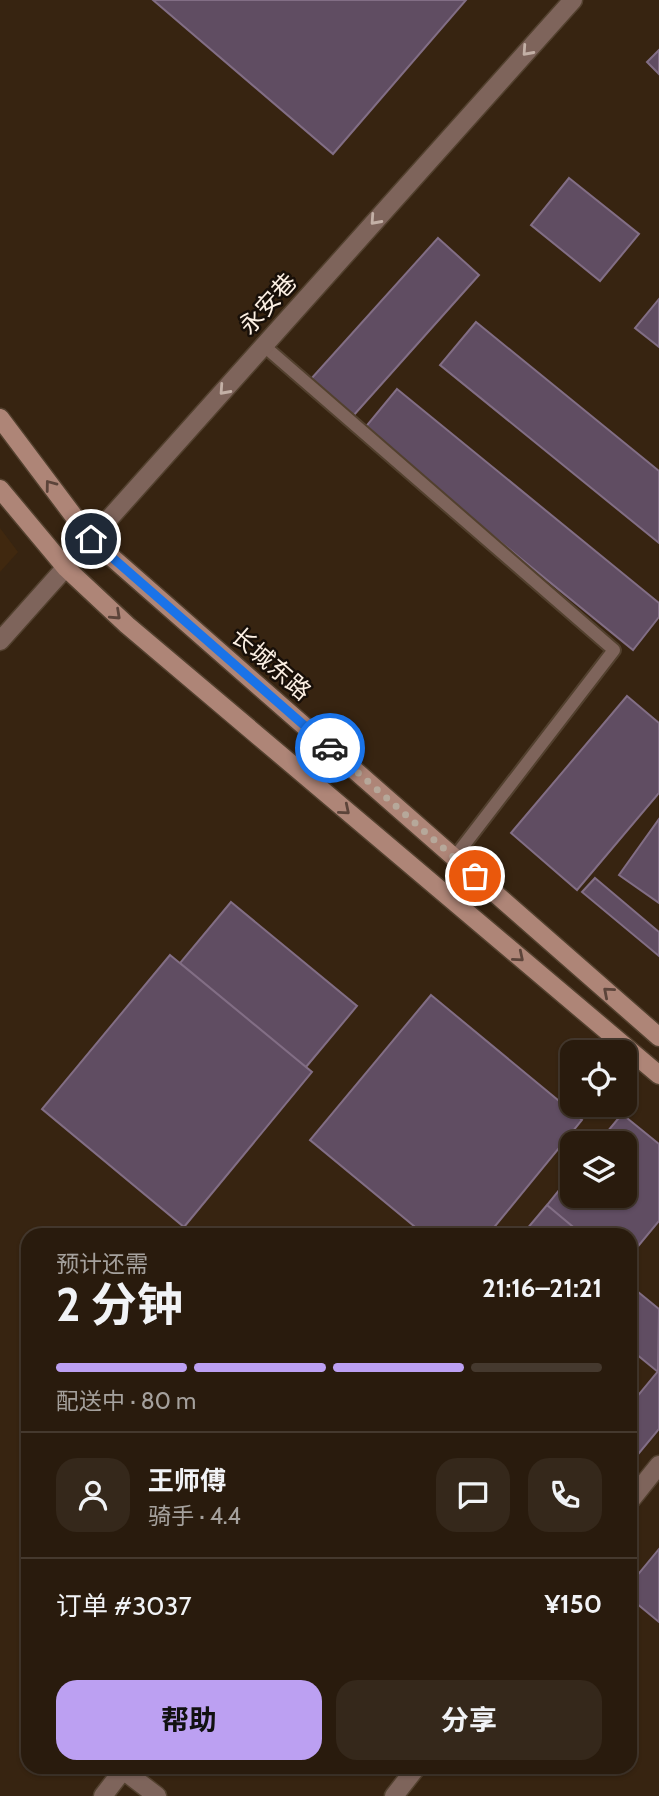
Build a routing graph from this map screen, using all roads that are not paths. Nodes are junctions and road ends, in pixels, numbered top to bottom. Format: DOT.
graph roads {
  1 [pos="573,0"];
  2 [pos="263,345"];
  3 [pos="0,418"];
  4 [pos="0,489"];
  5 [pos="91,539"];
  6 [pos="66,568"];
  7 [pos="0,641"];
  8 [pos="454,858"];
  9 [pos="659,1037"];
  10 [pos="659,1075"];
  11 [pos="659,1465"];
  12 [pos="637,1492"];
  13 [pos="121,1774"];
  14 [pos="129,1774"];
  15 [pos="411,1774"];
  16 [pos="103,1796"];
  17 [pos="157,1796"];
  18 [pos="394,1796"];
  1 -- 2 [label="street, 永安巷, one-way"];
  2 -- 5 [label="street, 永安巷, one-way"];
  2 -- 8 [label="lane"];
  5 -- 3 [label="main road, 长城东路, one-way"];
  4 -- 6 [label="main road"];
  5 -- 6 [label="street, 永安巷"];
  5 -- 8 [label="main road, 长城东路"];
  6 -- 7 [label="street, 永安巷"];
  6 -- 10 [label="main road, one-way"];
  9 -- 8 [label="main road, 长城东路, one-way"];
  11 -- 12 [label="street"];
  13 -- 16 [label="street"];
  14 -- 17 [label="street"];
  15 -- 18 [label="street"];
}
